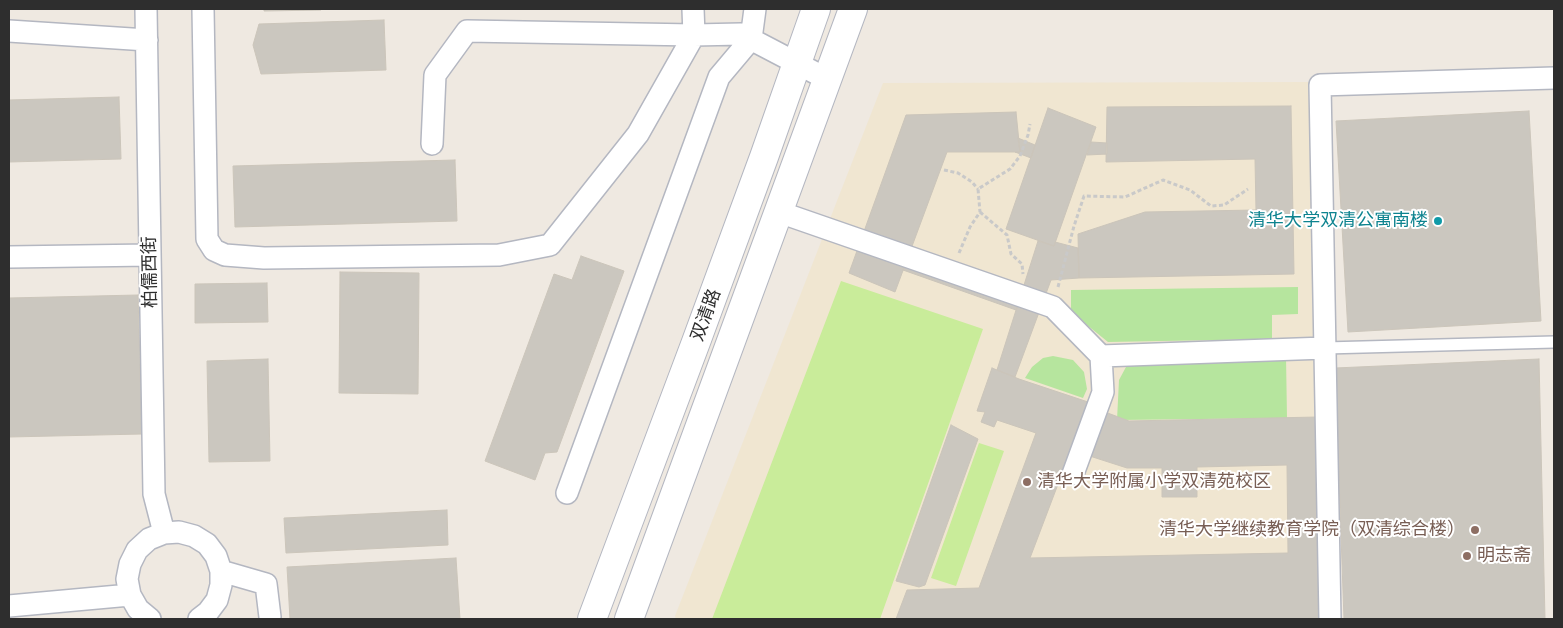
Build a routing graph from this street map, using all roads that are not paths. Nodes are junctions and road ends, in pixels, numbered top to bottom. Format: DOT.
graph roads {
  1 [pos="146,9"];
  2 [pos="203,9"];
  3 [pos="693,9"];
  4 [pos="755,9"];
  5 [pos="816,9"];
  6 [pos="853,9"];
  7 [pos="9,31"];
  8 [pos="694,35"];
  9 [pos="751,39"];
  10 [pos="147,40"];
  11 [pos="796,63"];
  12 [pos="827,78"];
  13 [pos="1554,78"];
  14 [pos="432,144"];
  15 [pos="779,212"];
  16 [pos="150,255"];
  17 [pos="9,257"];
  18 [pos="1554,342"];
  19 [pos="1325,348"];
  20 [pos="1101,356"];
  21 [pos="1073,474"];
  22 [pos="567,494"];
  23 [pos="164,533"];
  24 [pos="221,570"];
  25 [pos="130,595"];
  26 [pos="9,606"];
  27 [pos="270,617"];
  28 [pos="150,619"];
  29 [pos="198,619"];
  30 [pos="592,619"];
  31 [pos="629,619"];
  32 [pos="1330,619"];
  1 -- 10 [label="street, 柏儒西街"];
  2 -- 8 [label="street"];
  3 -- 8 [label="street"];
  4 -- 9 [label="street"];
  5 -- 11 [label="main road, 双清路"];
  6 -- 12 [label="main road, 双清路"];
  7 -- 10 [label="street"];
  8 -- 9 [label="street"];
  8 -- 14 [label="street"];
  9 -- 11 [label="street"];
  9 -- 22 [label="street"];
  10 -- 16 [label="street, 柏儒西街"];
  11 -- 12 [label="street"];
  11 -- 30 [label="main road, 双清路"];
  12 -- 15 [label="main road, 双清路"];
  13 -- 19 [label="street"];
  15 -- 20 [label="street"];
  15 -- 31 [label="main road, 双清路"];
  16 -- 17 [label="street"];
  16 -- 23 [label="street, 柏儒西街"];
  18 -- 19 [label="lane"];
  19 -- 20 [label="street"];
  19 -- 32 [label="street"];
  20 -- 21 [label="street"];
  23 -- 24 [label="street"];
  23 -- 25 [label="street"];
  24 -- 27 [label="street"];
  24 -- 29 [label="street"];
  25 -- 26 [label="street"];
  25 -- 28 [label="street"];
}
